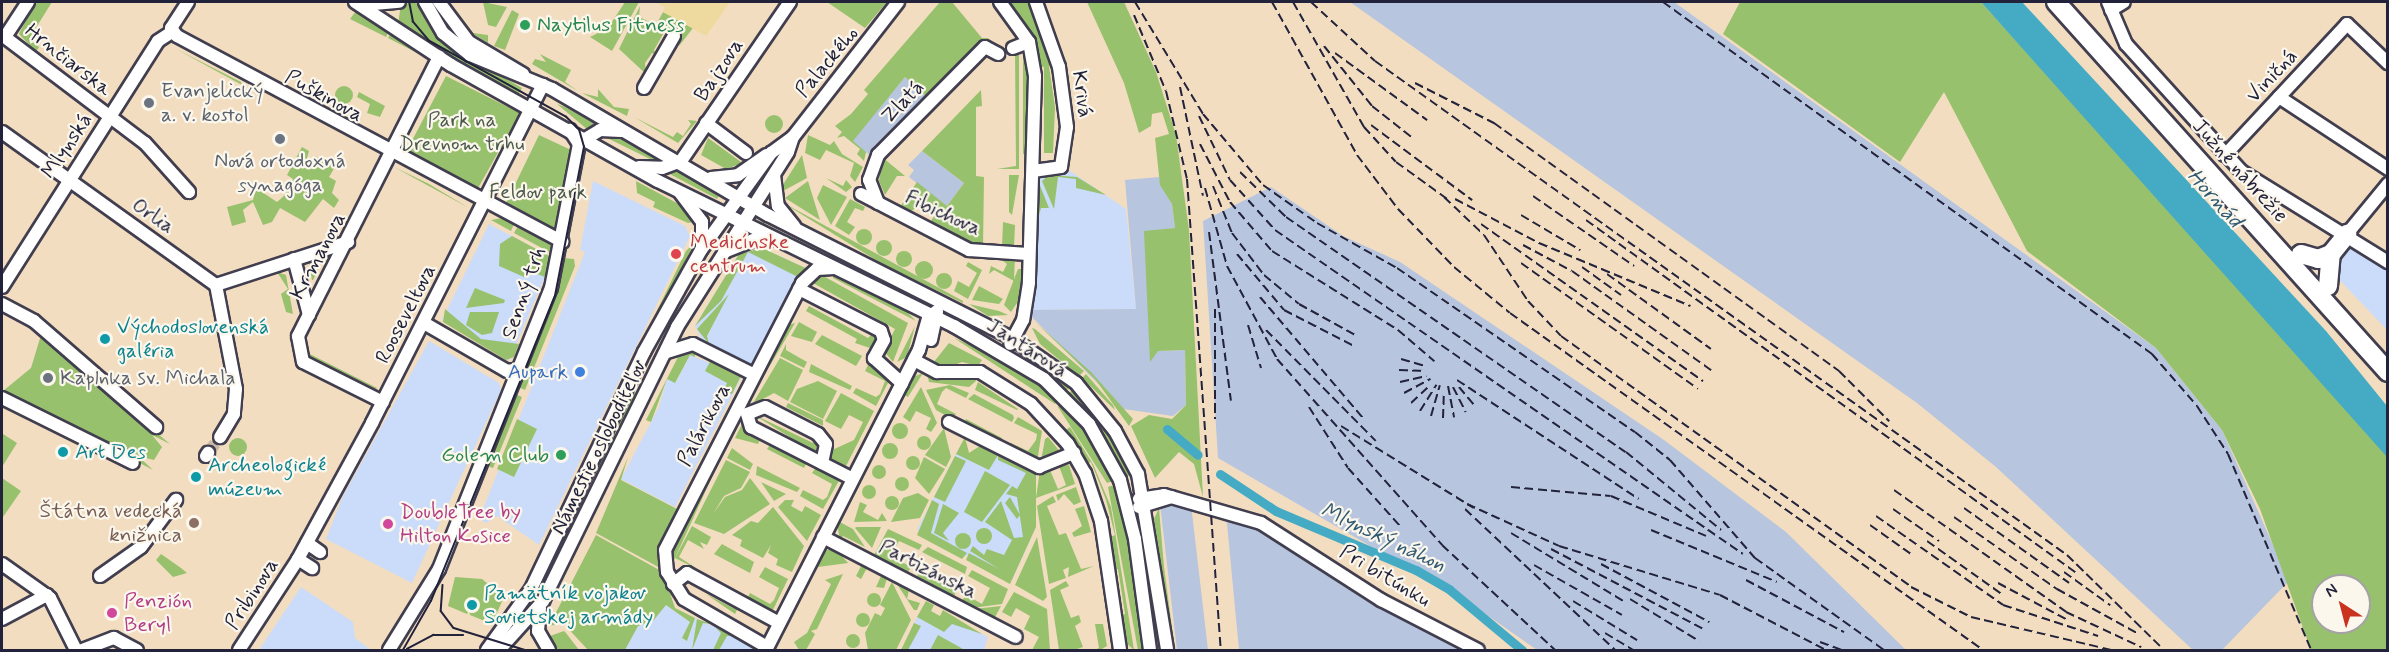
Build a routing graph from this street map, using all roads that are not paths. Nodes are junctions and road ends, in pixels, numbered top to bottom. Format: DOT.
graph roads {
  1 [pos="28,2"];
  2 [pos="188,2"];
  3 [pos="399,2"];
  4 [pos="425,2"];
  5 [pos="439,2"];
  6 [pos="790,2"];
  7 [pos="898,2"];
  8 [pos="909,2"];
  9 [pos="1000,2"];
  10 [pos="1036,2"];
  11 [pos="2056,2"];
  12 [pos="2073,2"];
  13 [pos="2124,2"];
  14 [pos="359,3"];
  15 [pos="2109,6"];
  16 [pos="893,14"];
  17 [pos="173,33"];
  18 [pos="3,36"];
  19 [pos="675,36"];
  20 [pos="1029,42"];
  21 [pos="1013,48"];
  22 [pos="996,55"];
  23 [pos="439,57"];
  24 [pos="2388,63"];
  25 [pos="528,79"];
  26 [pos="543,85"];
  27 [pos="644,88"];
  28 [pos="2279,97"];
  29 [pos="534,110"];
  30 [pos="110,117"];
  31 [pos="706,123"];
  32 [pos="2,132"];
  33 [pos="629,132"];
  34 [pos="793,136"];
  35 [pos="582,142"];
  36 [pos="746,153"];
  37 [pos="771,153"];
  38 [pos="392,155"];
  39 [pos="2225,155"];
  40 [pos="681,160"];
  41 [pos="638,167"];
  42 [pos="2388,169"];
  43 [pos="1033,171"];
  44 [pos="774,176"];
  45 [pos="709,177"];
  46 [pos="68,180"];
  47 [pos="2388,184"];
  48 [pos="678,191"];
  49 [pos="189,192"];
  50 [pos="861,194"];
  51 [pos="878,203"];
  52 [pos="485,205"];
  53 [pos="738,211"];
  54 [pos="799,231"];
  55 [pos="2347,234"];
  56 [pos="776,240"];
  57 [pos="348,242"];
  58 [pos="562,242"];
  59 [pos="701,250"];
  60 [pos="722,252"];
  61 [pos="1028,254"];
  62 [pos="2301,254"];
  63 [pos="2331,254"];
  64 [pos="294,259"];
  65 [pos="2388,262"];
  66 [pos="839,268"];
  67 [pos="216,285"];
  68 [pos="2328,286"];
  69 [pos="2,287"];
  70 [pos="914,288"];
  71 [pos="799,289"];
  72 [pos="907,302"];
  73 [pos="2,304"];
  74 [pos="935,314"];
  75 [pos="309,315"];
  76 [pos="972,318"];
  77 [pos="424,323"];
  78 [pos="967,333"];
  79 [pos="1013,339"];
  80 [pos="931,340"];
  81 [pos="667,352"];
  82 [pos="1005,353"];
  83 [pos="2388,353"];
  84 [pos="915,359"];
  85 [pos="882,362"];
  86 [pos="519,369"];
  87 [pos="2388,372"];
  88 [pos="753,374"];
  89 [pos="902,383"];
  90 [pos="2,398"];
  91 [pos="382,402"];
  92 [pos="949,422"];
  93 [pos="156,427"];
  94 [pos="220,437"];
  95 [pos="1074,453"];
  96 [pos="133,463"];
  97 [pos="822,463"];
  98 [pos="853,478"];
  99 [pos="1144,496"];
  100 [pos="1171,498"];
  101 [pos="176,500"];
  102 [pos="1128,505"];
  103 [pos="1146,509"];
  104 [pos="823,537"];
  105 [pos="307,543"];
  106 [pos="320,552"];
  107 [pos="298,559"];
  108 [pos="2,564"];
  109 [pos="312,568"];
  110 [pos="100,576"];
  111 [pos="673,584"];
  112 [pos="47,595"];
  113 [pos="543,601"];
  114 [pos="512,617"];
  115 [pos="2,619"];
  116 [pos="779,623"];
  117 [pos="1016,637"];
  118 [pos="504,648"];
  119 [pos="766,649"];
  120 [pos="390,650"];
  121 [pos="76,651"];
  122 [pos="82,651"];
  123 [pos="137,651"];
  124 [pos="238,651"];
  125 [pos="487,651"];
  126 [pos="549,651"];
  127 [pos="1120,651"];
  128 [pos="1150,651"];
  129 [pos="1167,651"];
  130 [pos="1479,651"];
  1 -- 18 [label="street"];
  2 -- 17 [label="street, Mlynská"];
  3 -- 14 [label="street"];
  4 -- 25 [label="street"];
  5 -- 25 [label="street"];
  6 -- 31 [label="street, Bajzova"];
  7 -- 16 [label="street, Palackého"];
  8 -- 16 [label="street, Palackého"];
  9 -- 20 [label="street, Krivá"];
  10 -- 43 [label="street, Krivá"];
  11 -- 87 [label="highway, Južné nábrežie"];
  12 -- 62 [label="highway, Južné nábrežie"];
  13 -- 15 [label="street"];
  14 -- 23 [label="street"];
  15 -- 39 [label="street"];
  16 -- 34 [label="street, Palackého"];
  17 -- 30 [label="street, Mlynská"];
  17 -- 38 [label="street, Puškinova"];
  18 -- 30 [label="street, Hrnčiarska"];
  19 -- 27 [label="street"];
  20 -- 21 [label="street"];
  20 -- 43 [label="street, Krivá"];
  22 -- 51 [label="street, Zlatá"];
  23 -- 29 [label="street"];
  23 -- 38 [label="street, Krmanova"];
  24 -- 28 [label="street, Viničná"];
  25 -- 26 [label="street"];
  26 -- 29 [label="street, Rooseveltova"];
  26 -- 33 [label="street"];
  28 -- 39 [label="street, Viničná"];
  28 -- 42 [label="street"];
  29 -- 35 [label="street"];
  29 -- 52 [label="street, Rooseveltova"];
  30 -- 46 [label="street, Mlynská"];
  30 -- 49 [label="street, Hrnčiarska"];
  31 -- 36 [label="street"];
  31 -- 40 [label="street, Bajzova"];
  32 -- 46 [label="street, Orlia"];
  33 -- 35 [label="street"];
  33 -- 40 [label="street"];
  34 -- 37 [label="street, Palackého"];
  34 -- 44 [label="street, Palackého"];
  35 -- 41 [label="street"];
  35 -- 58 [label="street, Senný trh"];
  37 -- 45 [label="street"];
  37 -- 53 [label="street, Palackého"];
  38 -- 52 [label="street, Puškinova"];
  38 -- 57 [label="street, Krmanova"];
  39 -- 55 [label="street"];
  40 -- 41 [label="street"];
  40 -- 45 [label="street"];
  41 -- 48 [label="street"];
  43 -- 61 [label="street, Krivá"];
  44 -- 53 [label="street, Palackého"];
  44 -- 54 [label="street"];
  45 -- 53 [label="street"];
  46 -- 67 [label="street, Orlia"];
  46 -- 69 [label="street, Mlynská"];
  47 -- 55 [label="street"];
  48 -- 53 [label="street"];
  48 -- 59 [label="street"];
  50 -- 51 [label="street, Fibichova"];
  51 -- 61 [label="street, Fibichova"];
  52 -- 58 [label="street, Puškinova"];
  52 -- 77 [label="street, Rooseveltova"];
  53 -- 54 [label="street, Jantárová"];
  53 -- 56 [label="street, Jantárová"];
  53 -- 59 [label="street, Námestie osloboditeľov"];
  53 -- 60 [label="street"];
  54 -- 70 [label="street, Jantárová"];
  55 -- 63 [label="highway"];
  55 -- 65 [label="street"];
  56 -- 60 [label="street"];
  56 -- 66 [label="street, Jantárová"];
  57 -- 64 [label="street"];
  57 -- 75 [label="street, Krmanova"];
  58 -- 86 [label="street, Senný trh"];
  59 -- 114 [label="street, Námestie osloboditeľov"];
  60 -- 81 [label="street, Námestie osloboditeľov"];
  61 -- 79 [label="street, Krivá"];
  62 -- 63 [label="highway"];
  62 -- 68 [label="highway, Južné nábrežie"];
  63 -- 68 [label="highway"];
  64 -- 67 [label="street"];
  64 -- 75 [label="street"];
  66 -- 71 [label="street, Palárikova"];
  66 -- 72 [label="street, Jantárová"];
  67 -- 94 [label="street"];
  68 -- 83 [label="highway, Južné nábrežie"];
  70 -- 74 [label="street"];
  70 -- 76 [label="street, Jantárová"];
  71 -- 85 [label="street"];
  71 -- 88 [label="street, Palárikova"];
  72 -- 74 [label="street, Jantárová"];
  72 -- 84 [label="street"];
  73 -- 93 [label="street"];
  74 -- 76 [label="street"];
  74 -- 78 [label="street, Jantárová"];
  74 -- 80 [label="street"];
  74 -- 84 [label="street"];
  75 -- 91 [label="street, Krmanova"];
  76 -- 79 [label="street, Jantárová"];
  77 -- 86 [label="street"];
  77 -- 91 [label="street, Rooseveltova"];
  78 -- 80 [label="street"];
  78 -- 82 [label="street, Jantárová"];
  79 -- 82 [label="street, Krivá"];
  79 -- 99 [label="street, Jantárová"];
  80 -- 84 [label="street"];
  81 -- 88 [label="street"];
  81 -- 113 [label="street, Námestie osloboditeľov"];
  82 -- 102 [label="street, Jantárová"];
  84 -- 85 [label="street"];
  84 -- 89 [label="street"];
  84 -- 95 [label="street"];
  85 -- 89 [label="street"];
  86 -- 120 [label="street"];
  88 -- 111 [label="street, Palárikova"];
  89 -- 98 [label="street"];
  90 -- 96 [label="street"];
  91 -- 105 [label="street, Rooseveltova"];
  92 -- 95 [label="street"];
  95 -- 127 [label="street"];
  97 -- 97 [label="street, Palárikova"];
  97 -- 98 [label="street, Palárikova"];
  98 -- 104 [label="street"];
  99 -- 100 [label="street, Pri bitúnku"];
  99 -- 102 [label="street"];
  99 -- 103 [label="street, Jantárová"];
  100 -- 103 [label="street"];
  100 -- 130 [label="street, Pri bitúnku"];
  101 -- 110 [label="street"];
  102 -- 103 [label="street"];
  102 -- 128 [label="street, Jantárová"];
  103 -- 129 [label="street, Jantárová"];
  104 -- 116 [label="street"];
  104 -- 117 [label="street, Partizánska"];
  105 -- 106 [label="street"];
  105 -- 107 [label="street, Rooseveltova"];
  107 -- 109 [label="street"];
  107 -- 124 [label="street, Pribinova"];
  108 -- 112 [label="street"];
  111 -- 116 [label="street"];
  111 -- 119 [label="street"];
  112 -- 115 [label="street"];
  112 -- 121 [label="street"];
  113 -- 118 [label="street, Námestie osloboditeľov"];
  113 -- 126 [label="street"];
  114 -- 118 [label="street"];
  114 -- 125 [label="street, Námestie osloboditeľov"];
  116 -- 119 [label="street"];
  122 -- 123 [label="street"];
}
